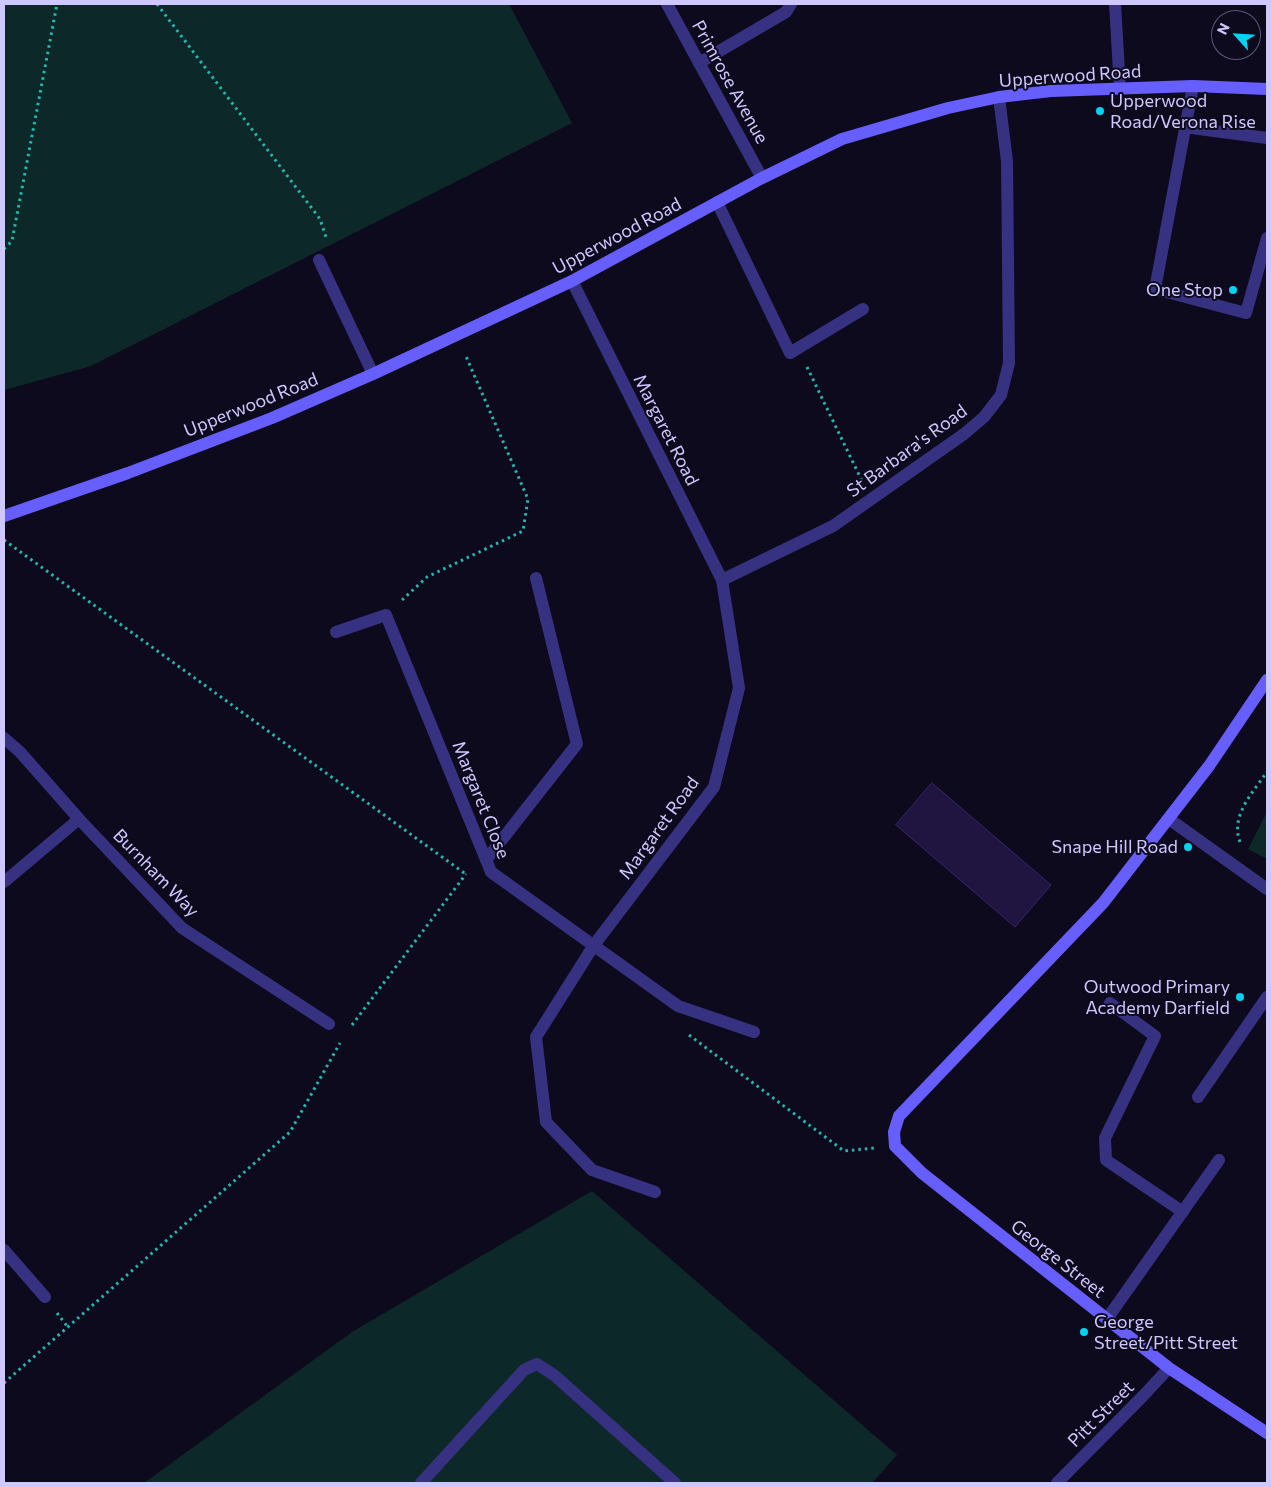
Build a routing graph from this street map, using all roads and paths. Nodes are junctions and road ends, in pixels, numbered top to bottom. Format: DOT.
graph roads {
  1 [pos="57,4"];
  2 [pos="157,4"];
  3 [pos="667,4"];
  4 [pos="791,4"];
  5 [pos="1114,4"];
  6 [pos="699,63"];
  7 [pos="1193,86"];
  8 [pos="1120,89"];
  9 [pos="1267,90"];
  10 [pos="999,97"];
  11 [pos="1184,127"];
  12 [pos="1267,138"];
  13 [pos="762,178"];
  14 [pos="717,202"];
  15 [pos="1267,238"];
  16 [pos="4,249"];
  17 [pos="319,260"];
  18 [pos="572,281"];
  19 [pos="863,309"];
  20 [pos="457,336"];
  21 [pos="798,349"];
  22 [pos="373,374"];
  23 [pos="871,499"];
  24 [pos="4,516"];
  25 [pos="4,540"];
  26 [pos="536,578"];
  27 [pos="722,580"];
  28 [pos="386,615"];
  29 [pos="336,632"];
  30 [pos="1267,680"];
  31 [pos="4,738"];
  32 [pos="1267,772"];
  33 [pos="1169,818"];
  34 [pos="79,819"];
  35 [pos="1241,846"];
  36 [pos="486,860"];
  37 [pos="466,874"];
  38 [pos="502,880"];
  39 [pos="4,882"];
  40 [pos="1267,889"];
  41 [pos="594,945"];
  42 [pos="1267,998"];
  43 [pos="1110,1003"];
  44 [pos="678,1006"];
  45 [pos="329,1024"];
  46 [pos="352,1025"];
  47 [pos="754,1032"];
  48 [pos="341,1041"];
  49 [pos="1198,1097"];
  50 [pos="895,1146"];
  51 [pos="1219,1160"];
  52 [pos="655,1192"];
  53 [pos="1183,1212"];
  54 [pos="4,1250"];
  55 [pos="45,1297"];
  56 [pos="1107,1319"];
  57 [pos="1169,1368"];
  58 [pos="4,1383"];
  59 [pos="1267,1433"];
  60 [pos="421,1483"];
  61 [pos="675,1483"];
  62 [pos="1057,1483"];
  1 -- 16 [label="path"];
  2 -- 17 [label="path"];
  3 -- 6 [label="street, Primrose Avenue"];
  4 -- 6 [label="street"];
  5 -- 8 [label="street"];
  6 -- 13 [label="street, Primrose Avenue"];
  7 -- 8 [label="street, Upperwood Road"];
  7 -- 9 [label="street, Upperwood Road"];
  7 -- 11 [label="street"];
  8 -- 10 [label="street, Upperwood Road"];
  10 -- 13 [label="street, Upperwood Road"];
  10 -- 23 [label="street, St Barbara's Road"];
  11 -- 12 [label="street"];
  11 -- 15 [label="street"];
  13 -- 14 [label="street, Upperwood Road"];
  14 -- 18 [label="street, Upperwood Road"];
  14 -- 21 [label="street"];
  17 -- 22 [label="street"];
  18 -- 20 [label="street, Upperwood Road"];
  18 -- 27 [label="street, Margaret Road"];
  19 -- 21 [label="street"];
  20 -- 22 [label="street, Upperwood Road"];
  20 -- 28 [label="path"];
  21 -- 23 [label="path"];
  22 -- 24 [label="street, Upperwood Road"];
  23 -- 27 [label="street, St Barbara's Road"];
  25 -- 37 [label="path"];
  26 -- 36 [label="street"];
  27 -- 41 [label="street, Margaret Road"];
  28 -- 29 [label="street"];
  28 -- 36 [label="street, Margaret Close"];
  30 -- 33 [label="street"];
  31 -- 34 [label="street, Burnham Way"];
  32 -- 35 [label="path"];
  33 -- 40 [label="street"];
  33 -- 50 [label="street"];
  34 -- 39 [label="street"];
  34 -- 45 [label="street, Burnham Way"];
  36 -- 38 [label="street, Margaret Close"];
  37 -- 38 [label="path"];
  37 -- 46 [label="path"];
  38 -- 41 [label="street, Margaret Close"];
  41 -- 44 [label="street, Margaret Close"];
  41 -- 52 [label="street, Margaret Road"];
  42 -- 49 [label="street"];
  43 -- 53 [label="street"];
  44 -- 47 [label="street, Margaret Close"];
  44 -- 50 [label="path"];
  48 -- 58 [label="path"];
  50 -- 56 [label="street, George Street"];
  51 -- 53 [label="street"];
  53 -- 56 [label="street"];
  54 -- 55 [label="street"];
  56 -- 57 [label="street, George Street"];
  57 -- 59 [label="street, George Street"];
  57 -- 62 [label="street, Pitt Street"];
  60 -- 61 [label="street"];
}
